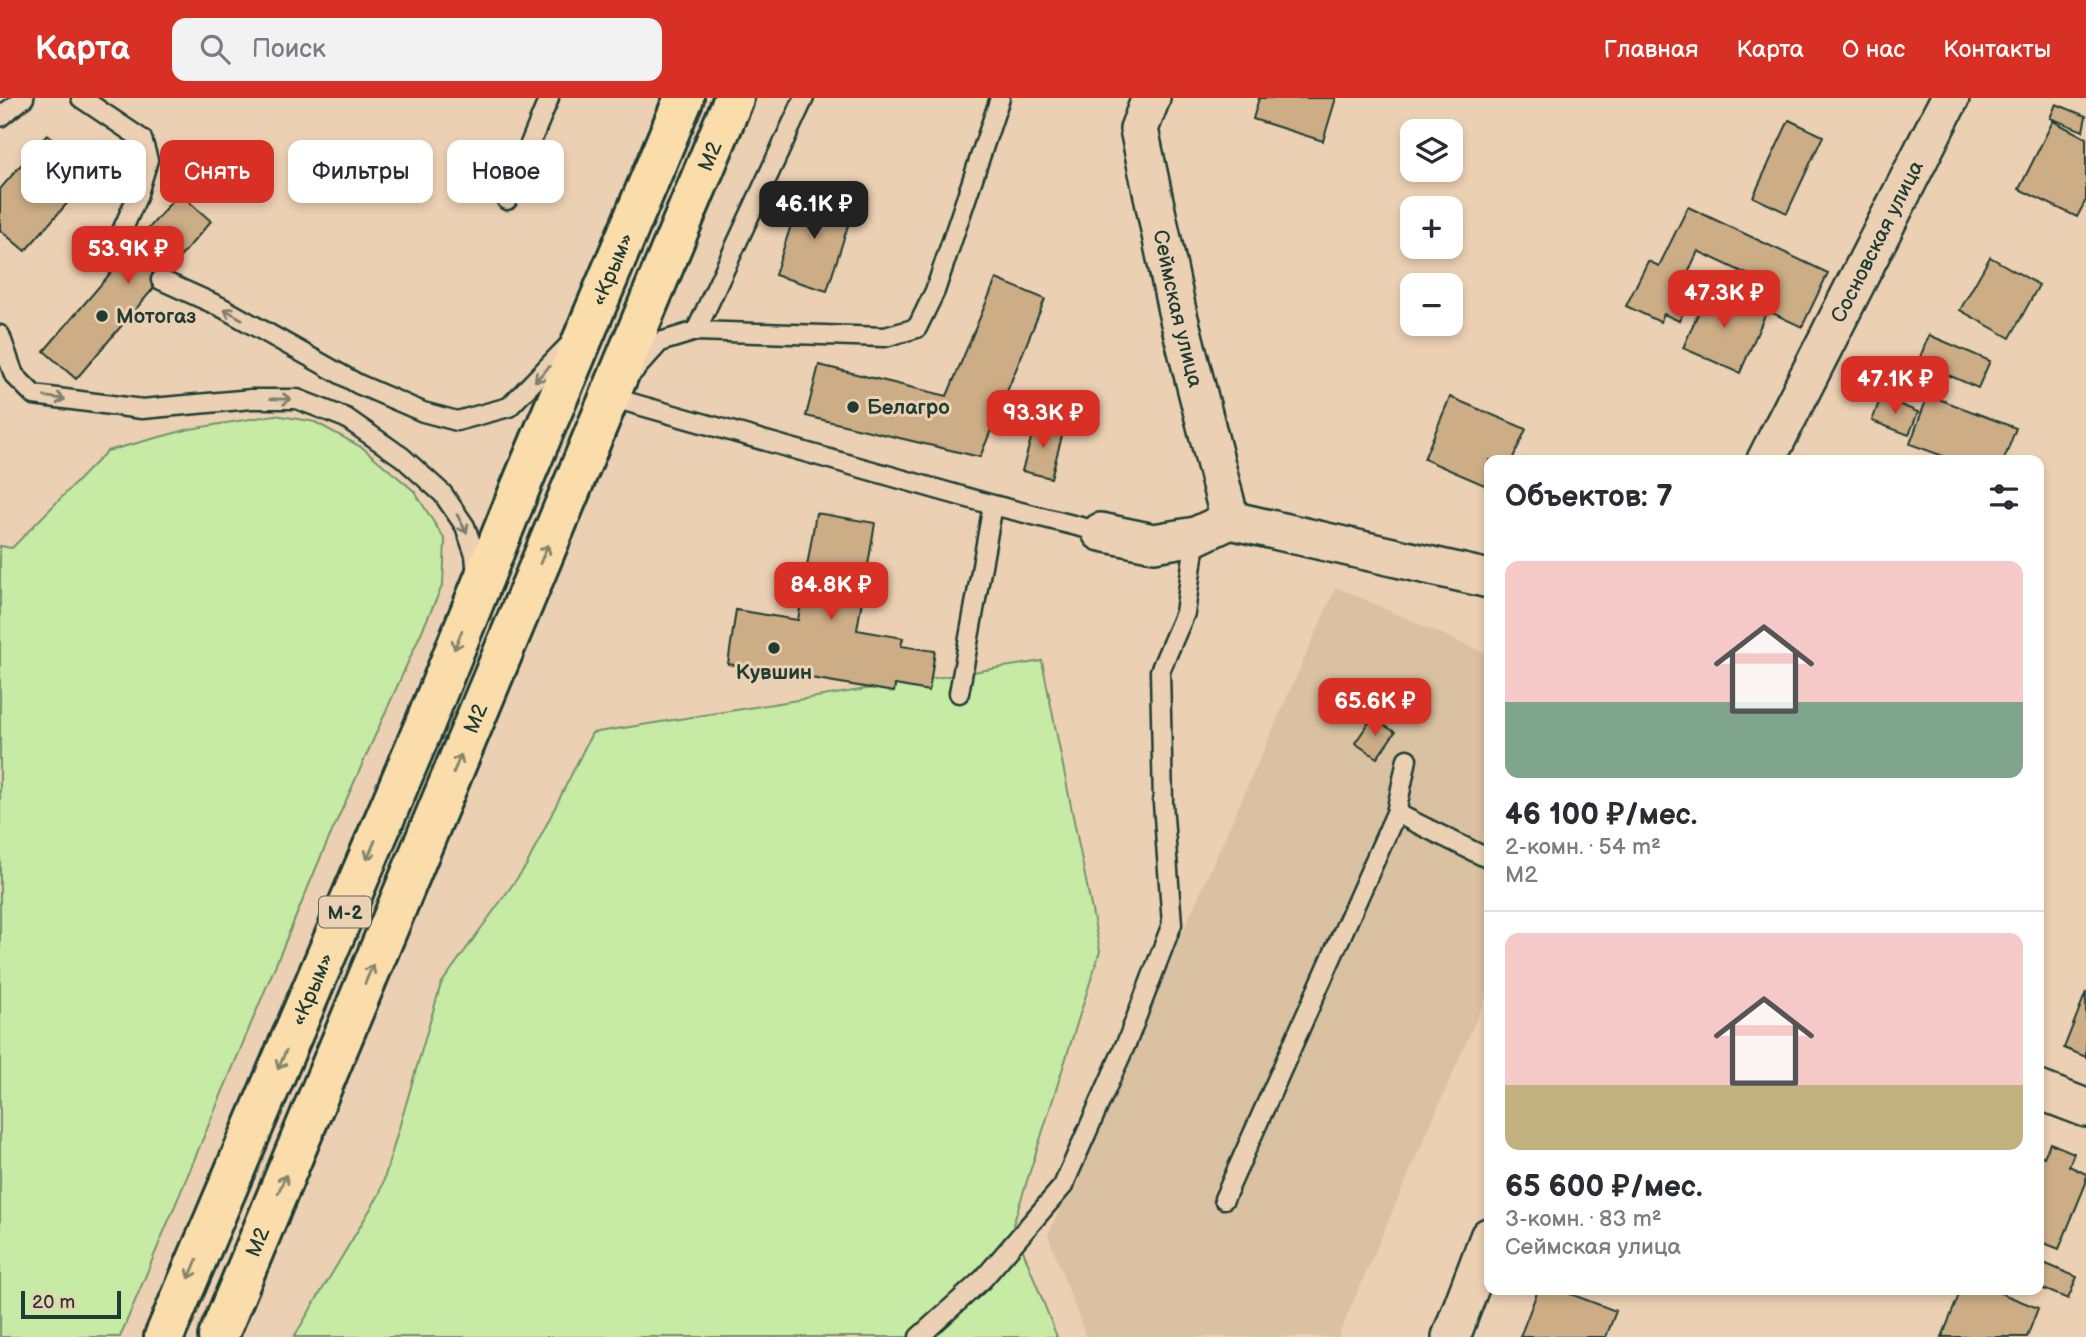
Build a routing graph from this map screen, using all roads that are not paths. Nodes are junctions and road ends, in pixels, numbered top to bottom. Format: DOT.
graph roads {
  1 [pos="24,98"];
  2 [pos="80,98"];
  3 [pos="549,98"];
  4 [pos="684,98"];
  5 [pos="734,98"];
  6 [pos="804,98"];
  7 [pos="1000,98"];
  8 [pos="1151,98"];
  9 [pos="1950,98"];
  10 [pos="0,117"];
  11 [pos="532,140"];
  12 [pos="128,254"];
  13 [pos="161,280"];
  14 [pos="589,325"];
  15 [pos="696,331"];
  16 [pos="0,335"];
  17 [pos="610,397"];
  18 [pos="1769,455"];
  19 [pos="993,505"];
  20 [pos="1230,520"];
  21 [pos="1101,532"];
  22 [pos="1196,536"];
  23 [pos="1484,578"];
  24 [pos="479,590"];
  25 [pos="959,693"];
  26 [pos="1407,759"];
  27 [pos="1396,813"];
  28 [pos="1484,857"];
  29 [pos="2044,1092"];
  30 [pos="2086,1108"];
  31 [pos="1224,1199"];
  32 [pos="1484,1250"];
  33 [pos="164,1337"];
  34 [pos="218,1337"];
  35 [pos="919,1337"];
  36 [pos="1451,1337"];
  1 -- 10 [label="lane"];
  2 -- 12 [label="lane"];
  3 -- 11 [label="lane"];
  4 -- 14 [label="highway, «Крым»"];
  5 -- 17 [label="highway, М2"];
  6 -- 15 [label="lane"];
  7 -- 15 [label="lane"];
  8 -- 20 [label="street, Сеймская улица"];
  9 -- 18 [label="street, Сосновская улица"];
  14 -- 13 [label="lane, one-way"];
  14 -- 24 [label="highway, «Крым» / М-2"];
  15 -- 17 [label="lane"];
  16 -- 24 [label="lane, one-way"];
  17 -- 19 [label="lane"];
  34 -- 17 [label="highway, М2, one-way"];
  19 -- 21 [label="lane"];
  19 -- 25 [label="lane"];
  20 -- 22 [label="street"];
  20 -- 23 [label="street"];
  21 -- 22 [label="street"];
  22 -- 35 [label="lane"];
  24 -- 33 [label="highway, «Крым» / М-2, one-way"];
  26 -- 27 [label="lane"];
  27 -- 28 [label="lane"];
  27 -- 31 [label="lane"];
  29 -- 30 [label="street"];
  32 -- 36 [label="street"];
}
